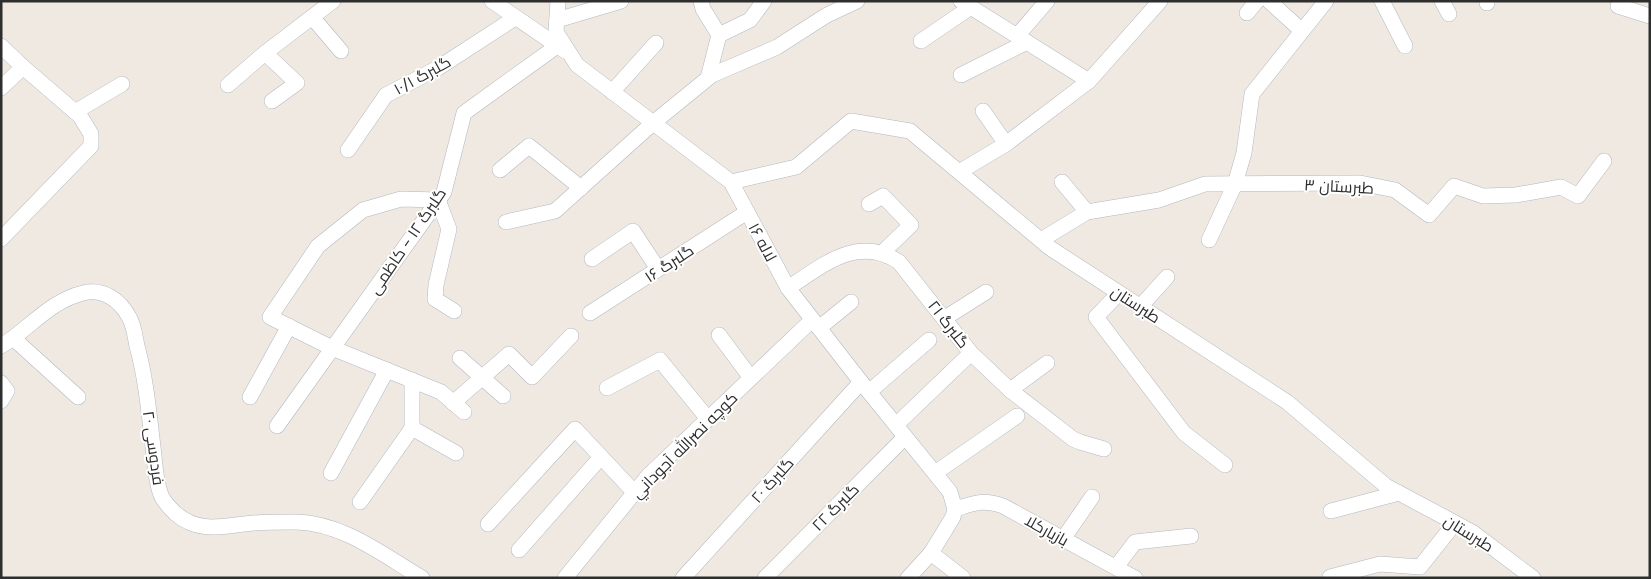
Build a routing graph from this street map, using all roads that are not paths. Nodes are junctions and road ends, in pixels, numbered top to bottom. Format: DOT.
graph roads {
  1 [pos="333,1"];
  2 [pos="492,1"];
  3 [pos="558,1"];
  4 [pos="621,1"];
  5 [pos="701,1"];
  6 [pos="764,1"];
  7 [pos="857,1"];
  8 [pos="1047,1"];
  9 [pos="1160,1"];
  10 [pos="1269,1"];
  11 [pos="1326,1"];
  12 [pos="1382,1"];
  13 [pos="1620,1"];
  14 [pos="966,4"];
  15 [pos="1650,16"];
  16 [pos="312,17"];
  17 [pos="515,18"];
  18 [pos="557,20"];
  19 [pos="1302,31"];
  20 [pos="719,35"];
  21 [pos="1022,39"];
  22 [pos="921,41"];
  23 [pos="656,43"];
  24 [pos="1,46"];
  25 [pos="557,46"];
  26 [pos="1405,46"];
  27 [pos="341,51"];
  28 [pos="265,53"];
  29 [pos="571,55"];
  30 [pos="23,67"];
  31 [pos="961,75"];
  32 [pos="708,78"];
  33 [pos="1089,81"];
  34 [pos="122,84"];
  35 [pos="228,85"];
  36 [pos="1,88"];
  37 [pos="612,92"];
  38 [pos="272,102"];
  39 [pos="983,111"];
  40 [pos="75,112"];
  41 [pos="653,123"];
  42 [pos="1006,144"];
  43 [pos="348,150"];
  44 [pos="1604,161"];
  45 [pos="500,170"];
  46 [pos="958,172"];
  47 [pos="731,182"];
  48 [pos="1062,182"];
  49 [pos="1235,184"];
  50 [pos="581,188"];
  51 [pos="438,200"];
  52 [pos="869,204"];
  53 [pos="747,212"];
  54 [pos="1087,212"];
  55 [pos="506,222"];
  56 [pos="1,239"];
  57 [pos="1041,240"];
  58 [pos="1209,240"];
  59 [pos="882,254"];
  60 [pos="592,259"];
  61 [pos="658,269"];
  62 [pos="1167,277"];
  63 [pos="788,288"];
  64 [pos="986,292"];
  65 [pos="1119,293"];
  66 [pos="851,302"];
  67 [pos="1140,307"];
  68 [pos="454,311"];
  69 [pos="590,313"];
  70 [pos="945,318"];
  71 [pos="815,324"];
  72 [pos="289,326"];
  73 [pos="719,335"];
  74 [pos="571,336"];
  75 [pos="929,340"];
  76 [pos="7,342"];
  77 [pos="332,348"];
  78 [pos="971,353"];
  79 [pos="460,358"];
  80 [pos="1047,363"];
  81 [pos="387,370"];
  82 [pos="482,377"];
  83 [pos="751,378"];
  84 [pos="412,380"];
  85 [pos="1,383"];
  86 [pos="865,387"];
  87 [pos="607,388"];
  88 [pos="1010,390"];
  89 [pos="503,396"];
  90 [pos="78,397"];
  91 [pos="250,397"];
  92 [pos="1,401"];
  93 [pos="1017,416"];
  94 [pos="708,420"];
  95 [pos="277,426"];
  96 [pos="412,428"];
  97 [pos="900,431"];
  98 [pos="1104,449"];
  99 [pos="456,453"];
  100 [pos="601,457"];
  101 [pos="1225,465"];
  102 [pos="331,473"];
  103 [pos="935,474"];
  104 [pos="635,493"];
  105 [pos="1399,494"];
  106 [pos="1092,496"];
  107 [pos="360,502"];
  108 [pos="955,509"];
  109 [pos="1331,511"];
  110 [pos="1455,523"];
  111 [pos="488,524"];
  112 [pos="1191,536"];
  113 [pos="1064,539"];
  114 [pos="519,550"];
  115 [pos="931,554"];
  116 [pos="1116,567"];
  117 [pos="1330,577"];
  118 [pos="1530,577"];
  119 [pos="422,578"];
  120 [pos="564,578"];
  121 [pos="683,578"];
  122 [pos="766,578"];
  123 [pos="908,578"];
  124 [pos="963,578"];
  125 [pos="1135,578"];
  1 -- 16 [label="street"];
  2 -- 17 [label="street"];
  3 -- 18 [label="street, لاله ۱۶"];
  4 -- 18 [label="street"];
  5 -- 20 [label="street"];
  6 -- 20 [label="street"];
  7 -- 32 [label="street"];
  8 -- 21 [label="street"];
  9 -- 33 [label="street"];
  10 -- 19 [label="street"];
  11 -- 19 [label="street"];
  12 -- 26 [label="street"];
  13 -- 15 [label="street"];
  14 -- 21 [label="street"];
  14 -- 22 [label="street"];
  16 -- 27 [label="street"];
  16 -- 28 [label="street"];
  17 -- 25 [label="street"];
  17 -- 43 [label="street, گلبرگ ۱۰/۱"];
  18 -- 29 [label="street, لاله ۱۶"];
  19 -- 49 [label="street"];
  20 -- 32 [label="street"];
  21 -- 31 [label="street"];
  21 -- 33 [label="street"];
  23 -- 37 [label="street"];
  24 -- 30 [label="street"];
  25 -- 29 [label="street"];
  25 -- 51 [label="street, گلبرگ ۱۲ - کاظمی"];
  28 -- 35 [label="street"];
  28 -- 38 [label="street"];
  29 -- 37 [label="street, لاله ۱۶"];
  30 -- 36 [label="street"];
  30 -- 40 [label="street"];
  32 -- 41 [label="street"];
  33 -- 42 [label="street"];
  34 -- 40 [label="street"];
  37 -- 41 [label="street, لاله ۱۶"];
  39 -- 42 [label="street"];
  40 -- 56 [label="street"];
  41 -- 47 [label="street, لاله ۱۶"];
  41 -- 50 [label="street"];
  42 -- 46 [label="street"];
  44 -- 49 [label="street, طبرستان ۳"];
  45 -- 50 [label="street"];
  46 -- 47 [label="street, طبرستان"];
  46 -- 57 [label="street, طبرستان"];
  47 -- 53 [label="street, لاله ۱۶"];
  48 -- 54 [label="street"];
  49 -- 54 [label="street, طبرستان ۳"];
  49 -- 58 [label="street"];
  50 -- 55 [label="street"];
  51 -- 68 [label="street"];
  51 -- 72 [label="street"];
  51 -- 77 [label="street, گلبرگ ۱۲ - کاظمی"];
  52 -- 59 [label="street"];
  53 -- 61 [label="street, گلبرگ ۱۶"];
  53 -- 63 [label="street, لاله ۱۶"];
  54 -- 57 [label="street, طبرستان ۳"];
  57 -- 65 [label="street, طبرستان"];
  59 -- 63 [label="street, گلبرگ ۲۱"];
  59 -- 70 [label="street, گلبرگ ۲۱"];
  60 -- 61 [label="street"];
  61 -- 69 [label="street, گلبرگ ۱۶"];
  62 -- 67 [label="street"];
  63 -- 71 [label="street, لاله ۱۶"];
  64 -- 70 [label="street"];
  65 -- 67 [label="street, طبرستان"];
  65 -- 101 [label="street"];
  66 -- 71 [label="street, كوچه نصرالله آجوداني"];
  67 -- 105 [label="street, طبرستان"];
  70 -- 78 [label="street, گلبرگ ۲۱"];
  71 -- 83 [label="street, كوچه نصرالله آجوداني"];
  71 -- 86 [label="street, لاله ۱۶"];
  72 -- 77 [label="street"];
  72 -- 91 [label="street"];
  73 -- 83 [label="street"];
  74 -- 82 [label="street"];
  75 -- 86 [label="street, گلبرگ ۲۰"];
  76 -- 90 [label="street"];
  76 -- 119 [label="street, فردوسی ۲۰"];
  77 -- 81 [label="street"];
  77 -- 95 [label="street, گلبرگ ۱۲ - کاظمی"];
  78 -- 88 [label="street, گلبرگ ۲۱"];
  78 -- 97 [label="street, گلبرگ ۲۲"];
  79 -- 82 [label="street"];
  80 -- 88 [label="street"];
  81 -- 84 [label="street"];
  81 -- 102 [label="street"];
  82 -- 84 [label="street"];
  82 -- 89 [label="street"];
  83 -- 94 [label="street, كوچه نصرالله آجوداني"];
  84 -- 96 [label="street"];
  85 -- 92 [label="street"];
  86 -- 97 [label="street, لاله ۱۶"];
  86 -- 121 [label="street, گلبرگ ۲۰"];
  87 -- 94 [label="street"];
  88 -- 98 [label="street, گلبرگ ۲۱"];
  93 -- 103 [label="street"];
  94 -- 104 [label="street, كوچه نصرالله آجوداني"];
  96 -- 99 [label="street"];
  96 -- 107 [label="street"];
  97 -- 103 [label="street, لاله ۱۶"];
  97 -- 122 [label="street, گلبرگ ۲۲"];
  100 -- 104 [label="street"];
  100 -- 111 [label="street"];
  100 -- 114 [label="street"];
  103 -- 108 [label="street, لاله ۱۶"];
  104 -- 120 [label="street, كوچه نصرالله آجوداني"];
  105 -- 109 [label="street"];
  105 -- 110 [label="street, طبرستان"];
  106 -- 113 [label="street"];
  108 -- 113 [label="street, بازیارکلا"];
  108 -- 115 [label="street"];
  110 -- 117 [label="street"];
  110 -- 118 [label="street, طبرستان"];
  112 -- 116 [label="street"];
  113 -- 116 [label="street, بازیارکلا"];
  115 -- 123 [label="street"];
  115 -- 124 [label="street"];
  116 -- 125 [label="street, بازیارکلا"];
}
